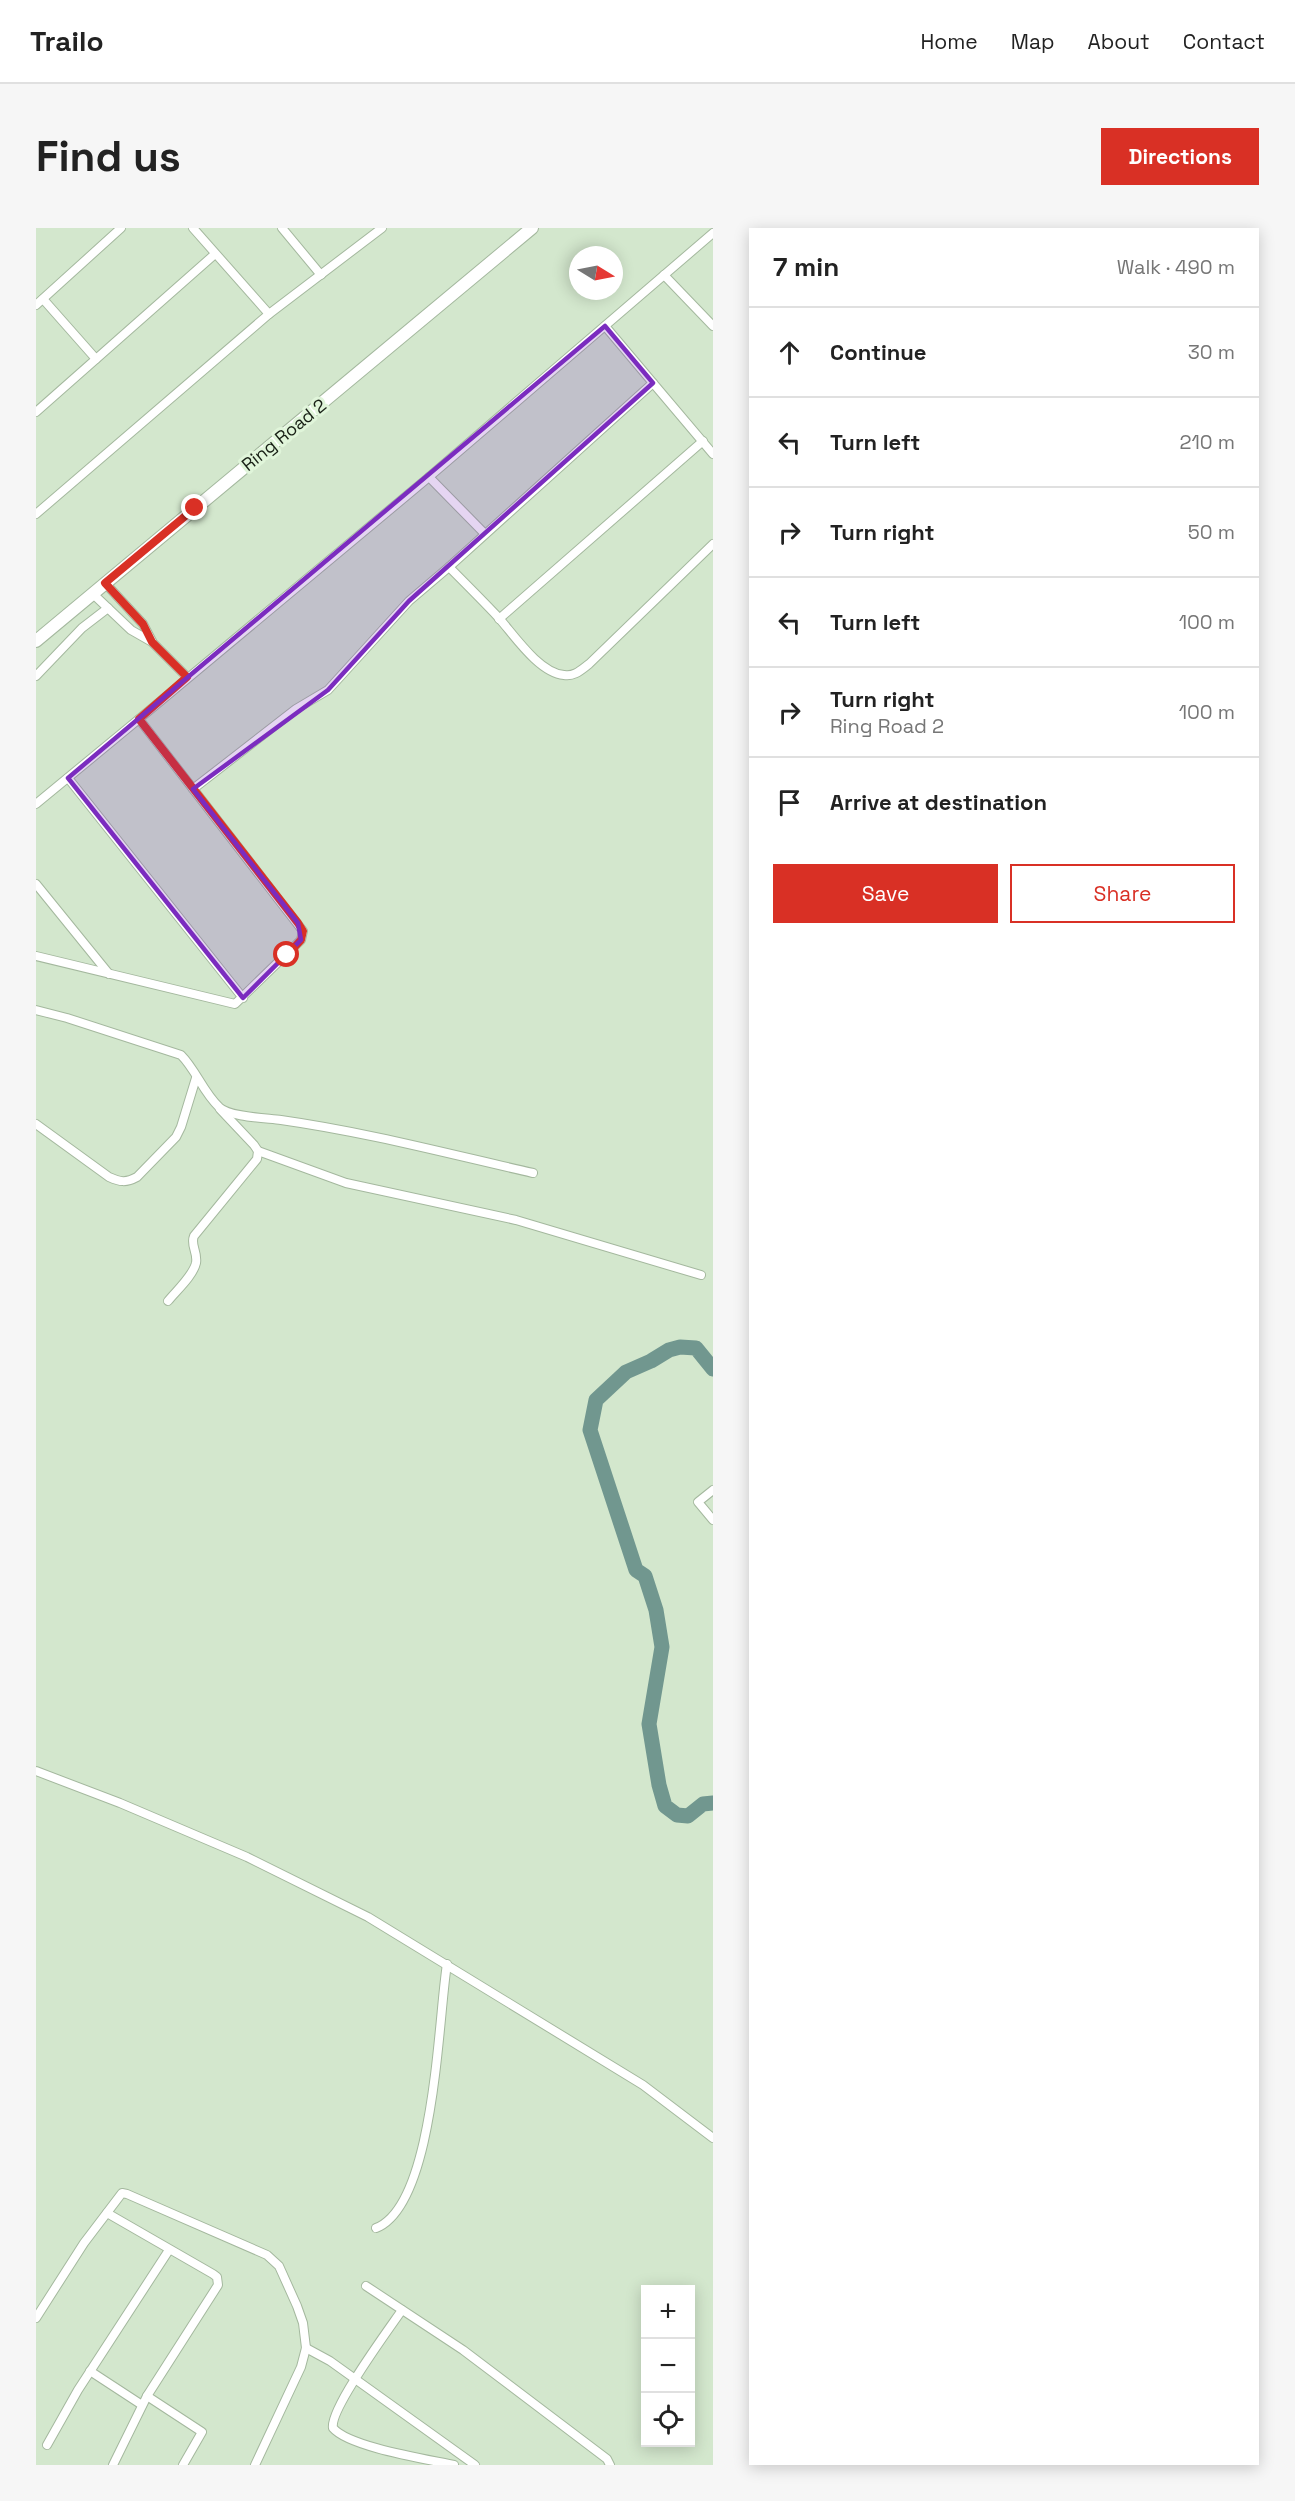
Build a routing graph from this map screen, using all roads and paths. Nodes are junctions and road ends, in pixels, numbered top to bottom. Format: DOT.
graph roads {
  1 [pos="121,228"];
  2 [pos="193,228"];
  3 [pos="282,228"];
  4 [pos="532,228"];
  5 [pos="380,229"];
  6 [pos="713,233"];
  7 [pos="214,254"];
  8 [pos="321,275"];
  9 [pos="664,275"];
  10 [pos="43,299"];
  11 [pos="36,305"];
  12 [pos="269,314"];
  13 [pos="605,326"];
  14 [pos="713,326"];
  15 [pos="96,359"];
  16 [pos="653,383"];
  17 [pos="36,412"];
  18 [pos="703,441"];
  19 [pos="713,454"];
  20 [pos="429,477"];
  21 [pos="36,514"];
  22 [pos="484,533"];
  23 [pos="713,544"];
  24 [pos="449,567"];
  25 [pos="105,583"];
  26 [pos="92,593"];
  27 [pos="108,608"];
  28 [pos="500,619"];
  29 [pos="36,641"];
  30 [pos="152,642"];
  31 [pos="36,675"];
  32 [pos="187,677"];
  33 [pos="139,719"];
  34 [pos="68,778"];
  35 [pos="194,789"];
  36 [pos="36,804"];
  37 [pos="36,884"];
  38 [pos="36,956"];
  39 [pos="109,974"];
  40 [pos="243,998"];
  41 [pos="36,1010"];
  42 [pos="196,1078"];
  43 [pos="219,1108"];
  44 [pos="36,1124"];
  45 [pos="258,1151"];
  46 [pos="533,1173"];
  47 [pos="701,1275"];
  48 [pos="168,1301"];
  49 [pos="713,1490"];
  50 [pos="713,1520"];
  51 [pos="36,1772"];
  52 [pos="447,1964"];
  53 [pos="713,2138"];
  54 [pos="107,2213"];
  55 [pos="376,2228"];
  56 [pos="169,2250"];
  57 [pos="366,2286"];
  58 [pos="402,2310"];
  59 [pos="36,2318"];
  60 [pos="306,2348"];
  61 [pos="90,2371"];
  62 [pos="355,2379"];
  63 [pos="147,2396"];
  64 [pos="142,2405"];
  65 [pos="47,2445"];
  66 [pos="113,2465"];
  67 [pos="183,2465"];
  68 [pos="255,2465"];
  69 [pos="453,2465"];
  70 [pos="475,2465"];
  71 [pos="610,2465"];
  1 -- 10 [label="street"];
  2 -- 7 [label="street"];
  3 -- 8 [label="street"];
  4 -- 25 [label="main road, Ring Road 2"];
  5 -- 8 [label="street"];
  6 -- 9 [label="street"];
  7 -- 12 [label="street"];
  7 -- 15 [label="street"];
  8 -- 12 [label="street"];
  9 -- 13 [label="street"];
  9 -- 14 [label="street"];
  10 -- 11 [label="street"];
  10 -- 15 [label="street"];
  12 -- 21 [label="street"];
  13 -- 16 [label="street"];
  13 -- 20 [label="street"];
  15 -- 17 [label="street"];
  16 -- 18 [label="street"];
  16 -- 22 [label="street"];
  18 -- 19 [label="street"];
  18 -- 28 [label="street"];
  20 -- 22 [label="street"];
  20 -- 32 [label="street"];
  22 -- 24 [label="street"];
  23 -- 28 [label="street"];
  24 -- 28 [label="street"];
  24 -- 35 [label="street"];
  25 -- 26 [label="main road, Ring Road 2"];
  25 -- 30 [label="street"];
  26 -- 27 [label="street"];
  26 -- 29 [label="main road, Ring Road 2"];
  27 -- 30 [label="street"];
  27 -- 31 [label="street"];
  30 -- 32 [label="street"];
  32 -- 33 [label="street"];
  33 -- 34 [label="street"];
  33 -- 35 [label="street"];
  34 -- 36 [label="street"];
  34 -- 40 [label="street"];
  35 -- 40 [label="street"];
  37 -- 39 [label="street"];
  38 -- 39 [label="street"];
  39 -- 40 [label="street"];
  41 -- 42 [label="street"];
  42 -- 43 [label="street"];
  42 -- 44 [label="street"];
  43 -- 45 [label="street"];
  43 -- 46 [label="street"];
  45 -- 47 [label="street"];
  45 -- 48 [label="street"];
  49 -- 50 [label="street"];
  51 -- 52 [label="street"];
  52 -- 53 [label="street"];
  52 -- 55 [label="street"];
  54 -- 56 [label="street"];
  54 -- 59 [label="street"];
  54 -- 60 [label="street"];
  56 -- 61 [label="street"];
  56 -- 63 [label="street"];
  57 -- 58 [label="street"];
  58 -- 62 [label="street"];
  58 -- 71 [label="street"];
  60 -- 62 [label="street"];
  60 -- 68 [label="street"];
  61 -- 64 [label="street"];
  61 -- 65 [label="street"];
  62 -- 69 [label="street"];
  62 -- 70 [label="street"];
  63 -- 64 [label="street"];
  63 -- 67 [label="street"];
  64 -- 66 [label="street"];
}
